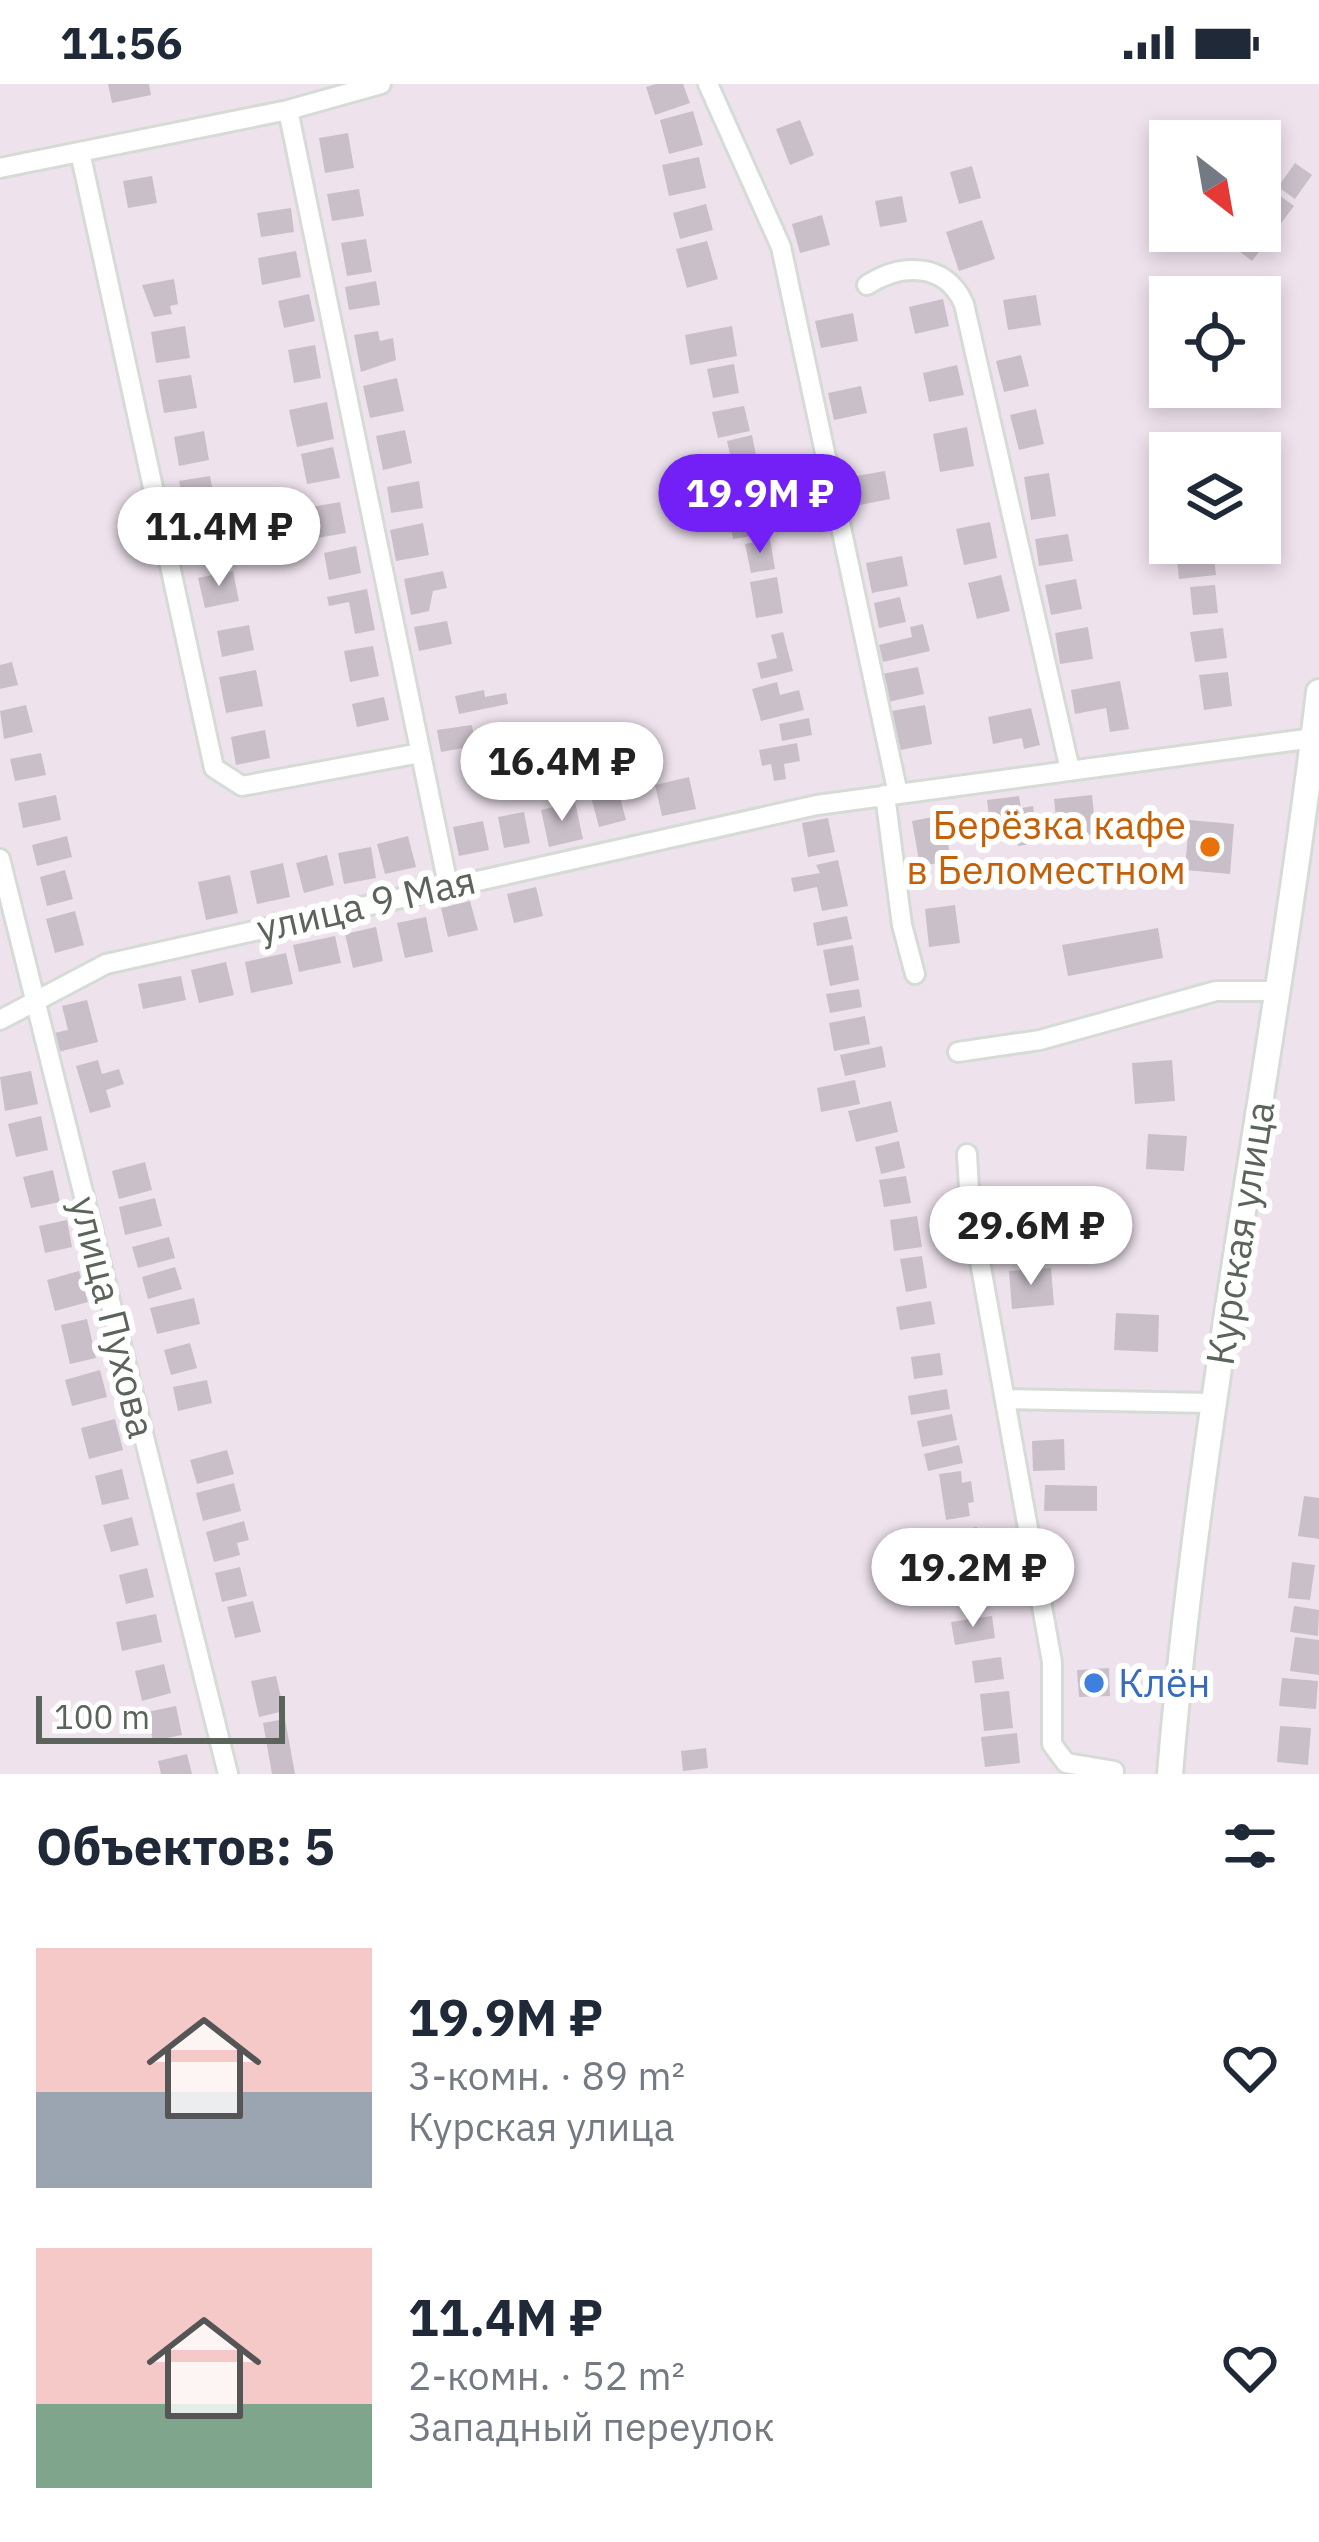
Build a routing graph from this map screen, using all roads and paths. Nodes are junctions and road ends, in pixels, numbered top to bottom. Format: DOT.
graph roads {
  1 [pos="381,84"];
  2 [pos="709,84"];
  3 [pos="288,110"];
  4 [pos="80,152"];
  5 [pos="0,168"];
  6 [pos="867,285"];
  7 [pos="1319,692"];
  8 [pos="1313,738"];
  9 [pos="420,753"];
  10 [pos="1070,770"];
  11 [pos="892,795"];
  12 [pos="0,859"];
  13 [pos="448,885"];
  14 [pos="915,974"];
  15 [pos="1280,991"];
  16 [pos="34,1002"];
  17 [pos="0,1020"];
  18 [pos="958,1052"];
  19 [pos="967,1154"];
  20 [pos="1005,1399"];
  21 [pos="1211,1403"];
  22 [pos="1114,1771"];
  23 [pos="228,1774"];
  24 [pos="1170,1774"];
  1 -- 3 [label="street"];
  2 -- 11 [label="street"];
  3 -- 4 [label="street"];
  3 -- 9 [label="street"];
  4 -- 5 [label="street"];
  4 -- 9 [label="street"];
  6 -- 10 [label="street"];
  7 -- 8 [label="street, Курская улица"];
  8 -- 10 [label="street, улица 9 Мая"];
  8 -- 15 [label="street, Курская улица"];
  9 -- 13 [label="street"];
  10 -- 11 [label="street, улица 9 Мая"];
  11 -- 13 [label="street, улица 9 Мая"];
  11 -- 14 [label="street"];
  12 -- 16 [label="street, улица Пухова"];
  13 -- 16 [label="street, улица 9 Мая"];
  15 -- 18 [label="street"];
  15 -- 21 [label="street, Курская улица"];
  16 -- 17 [label="street, улица 9 Мая"];
  16 -- 23 [label="street, улица Пухова"];
  19 -- 20 [label="street"];
  20 -- 21 [label="street"];
  20 -- 22 [label="street"];
  21 -- 24 [label="street, Курская улица"];
}
